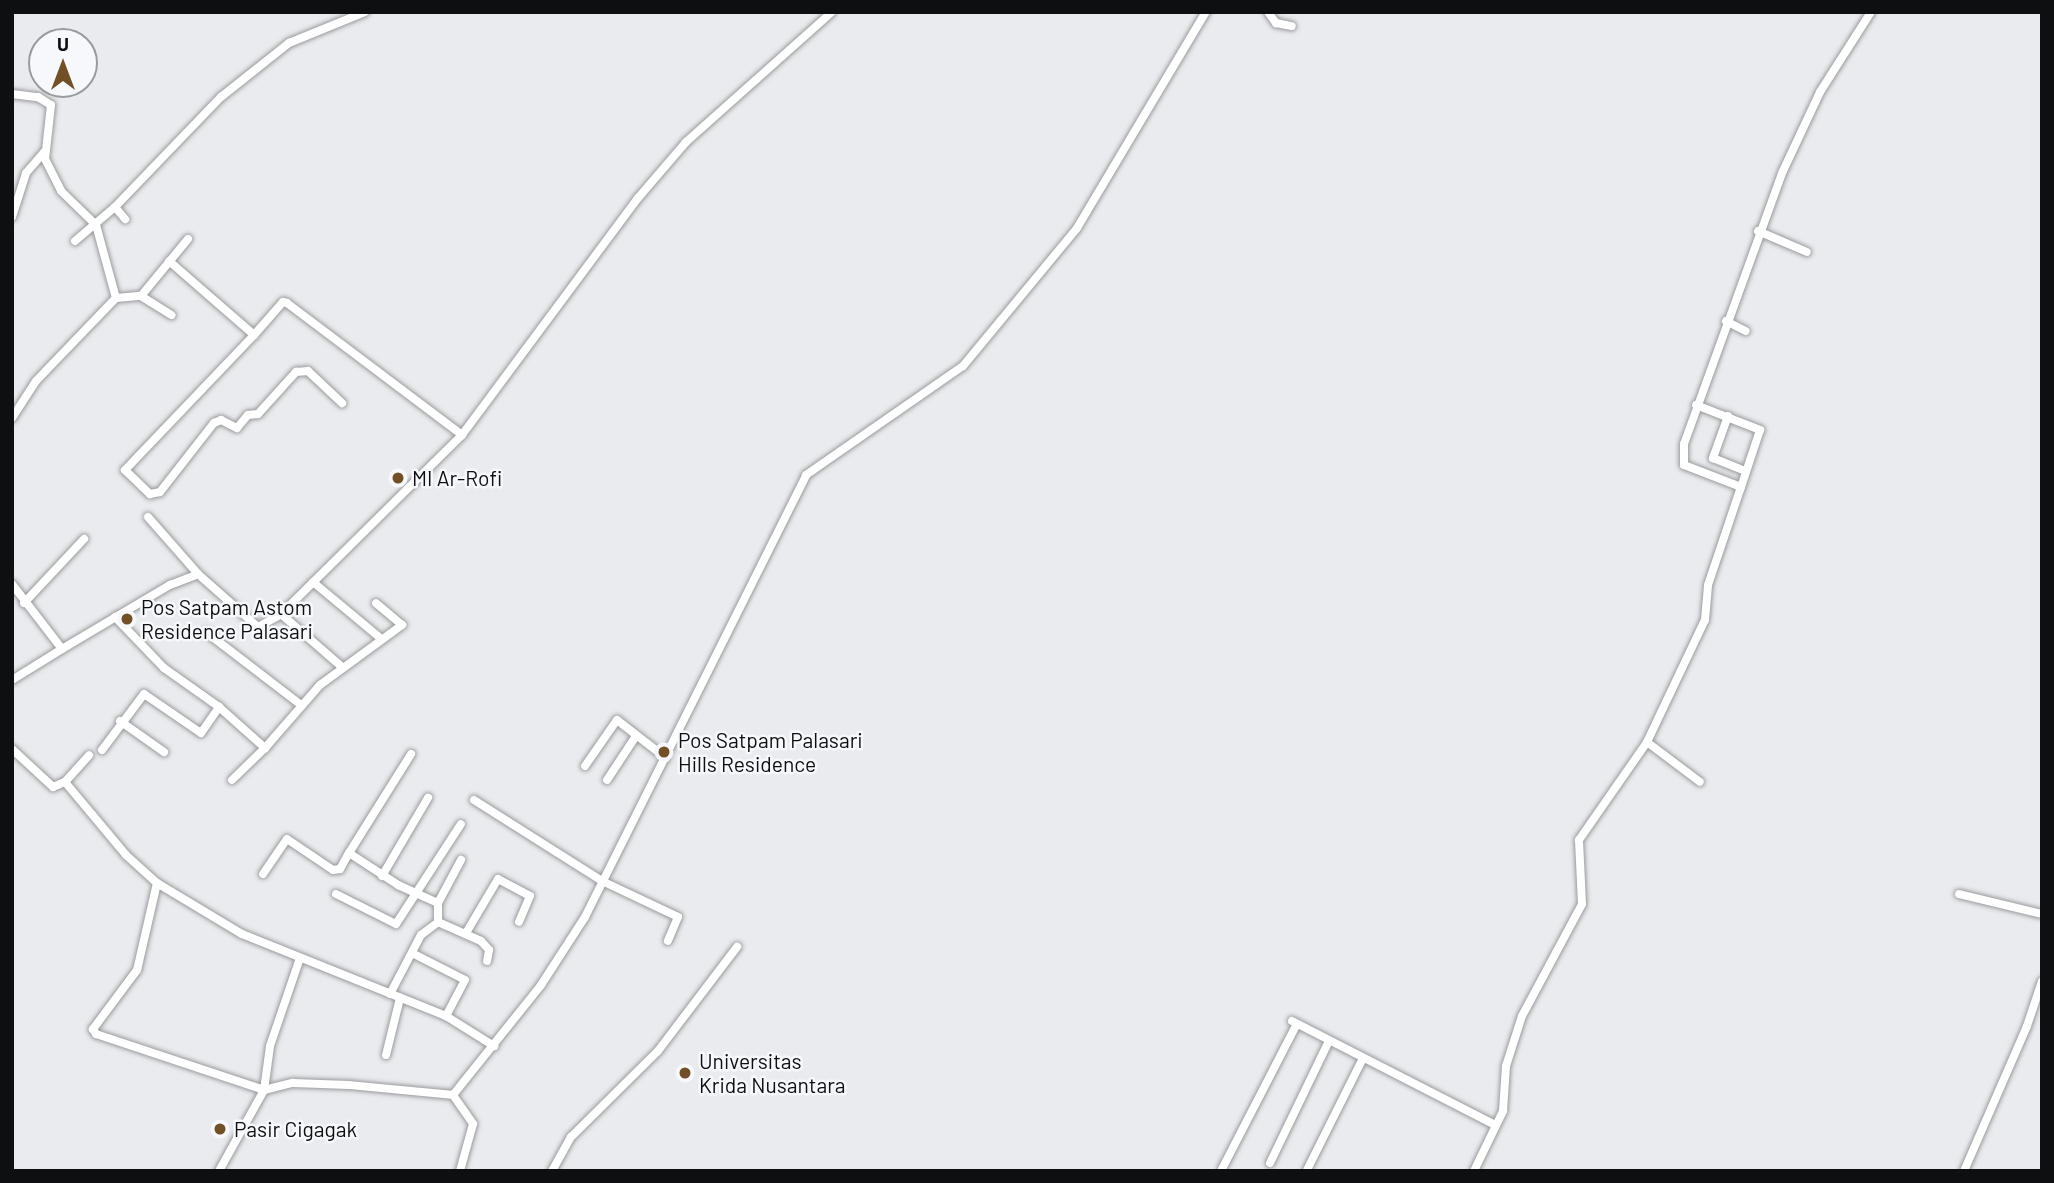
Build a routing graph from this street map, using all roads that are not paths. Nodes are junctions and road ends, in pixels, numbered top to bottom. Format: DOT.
graph roads {
  1 [pos="365,12"];
  2 [pos="832,12"];
  3 [pos="1206,12"];
  4 [pos="1268,12"];
  5 [pos="1871,12"];
  6 [pos="1292,26"];
  7 [pos="12,94"];
  8 [pos="45,155"];
  9 [pos="115,207"];
  10 [pos="12,217"];
  11 [pos="125,219"];
  12 [pos="96,225"];
  13 [pos="1758,231"];
  14 [pos="188,239"];
  15 [pos="75,241"];
  16 [pos="1807,252"];
  17 [pos="169,261"];
  18 [pos="141,296"];
  19 [pos="116,298"];
  20 [pos="172,315"];
  21 [pos="1726,321"];
  22 [pos="1746,331"];
  23 [pos="254,335"];
  24 [pos="342,403"];
  25 [pos="1696,405"];
  26 [pos="1728,416"];
  27 [pos="12,418"];
  28 [pos="462,435"];
  29 [pos="1746,471"];
  30 [pos="1741,487"];
  31 [pos="148,517"];
  32 [pos="84,539"];
  33 [pos="198,574"];
  34 [pos="313,582"];
  35 [pos="14,590"];
  36 [pos="24,603"];
  37 [pos="376,603"];
  38 [pos="281,614"];
  39 [pos="115,617"];
  40 [pos="206,632"];
  41 [pos="379,638"];
  42 [pos="62,649"];
  43 [pos="342,667"];
  44 [pos="12,680"];
  45 [pos="301,705"];
  46 [pos="219,707"];
  47 [pos="120,721"];
  48 [pos="636,736"];
  49 [pos="1647,743"];
  50 [pos="265,748"];
  51 [pos="12,749"];
  52 [pos="102,750"];
  53 [pos="164,752"];
  54 [pos="411,754"];
  55 [pos="89,755"];
  56 [pos="666,758"];
  57 [pos="585,766"];
  58 [pos="232,780"];
  59 [pos="607,780"];
  60 [pos="65,782"];
  61 [pos="1700,782"];
  62 [pos="428,798"];
  63 [pos="474,800"];
  64 [pos="461,824"];
  65 [pos="349,853"];
  66 [pos="461,860"];
  67 [pos="263,874"];
  68 [pos="382,876"];
  69 [pos="602,881"];
  70 [pos="157,883"];
  71 [pos="336,894"];
  72 [pos="1959,894"];
  73 [pos="418,895"];
  74 [pos="438,903"];
  75 [pos="2042,914"];
  76 [pos="438,922"];
  77 [pos="519,922"];
  78 [pos="466,933"];
  79 [pos="668,941"];
  80 [pos="737,947"];
  81 [pos="412,953"];
  82 [pos="300,958"];
  83 [pos="487,961"];
  84 [pos="2042,981"];
  85 [pos="390,994"];
  86 [pos="400,998"];
  87 [pos="446,1016"];
  88 [pos="1329,1041"];
  89 [pos="494,1046"];
  90 [pos="386,1055"];
  91 [pos="1363,1058"];
  92 [pos="264,1090"];
  93 [pos="453,1096"];
  94 [pos="1496,1125"];
  95 [pos="1270,1163"];
  96 [pos="1222,1168"];
  97 [pos="1307,1170"];
  98 [pos="219,1171"];
  99 [pos="460,1171"];
  100 [pos="552,1171"];
  101 [pos="1474,1171"];
  102 [pos="1964,1171"];
  1 -- 9 [label="street"];
  2 -- 28 [label="street"];
  3 -- 56 [label="street"];
  4 -- 6 [label="street"];
  5 -- 13 [label="street"];
  7 -- 8 [label="street"];
  8 -- 10 [label="street"];
  8 -- 12 [label="street"];
  9 -- 11 [label="street"];
  9 -- 12 [label="street"];
  12 -- 15 [label="street"];
  12 -- 19 [label="street"];
  13 -- 16 [label="street"];
  13 -- 21 [label="street"];
  14 -- 17 [label="street"];
  17 -- 18 [label="street"];
  17 -- 23 [label="street"];
  18 -- 19 [label="street"];
  18 -- 20 [label="street"];
  19 -- 27 [label="street"];
  21 -- 22 [label="street"];
  21 -- 25 [label="street"];
  23 -- 24 [label="street"];
  23 -- 28 [label="street"];
  25 -- 26 [label="street"];
  25 -- 30 [label="street"];
  26 -- 29 [label="street"];
  26 -- 29 [label="street"];
  28 -- 34 [label="street"];
  29 -- 30 [label="street"];
  30 -- 49 [label="street"];
  31 -- 33 [label="street"];
  32 -- 36 [label="street"];
  33 -- 38 [label="street"];
  33 -- 39 [label="street"];
  34 -- 38 [label="street"];
  34 -- 41 [label="street"];
  35 -- 36 [label="street"];
  36 -- 42 [label="street"];
  37 -- 41 [label="street"];
  38 -- 43 [label="street"];
  39 -- 42 [label="street"];
  39 -- 46 [label="street"];
  40 -- 45 [label="street"];
  41 -- 43 [label="street"];
  42 -- 44 [label="street"];
  43 -- 45 [label="street"];
  45 -- 50 [label="street"];
  46 -- 47 [label="street"];
  46 -- 50 [label="street"];
  47 -- 52 [label="street"];
  47 -- 53 [label="street"];
  48 -- 56 [label="street"];
  48 -- 57 [label="street"];
  48 -- 59 [label="street"];
  49 -- 61 [label="street"];
  49 -- 94 [label="street"];
  50 -- 58 [label="street"];
  51 -- 60 [label="street"];
  54 -- 65 [label="street"];
  55 -- 60 [label="street"];
  56 -- 69 [label="street"];
  60 -- 70 [label="street"];
  62 -- 68 [label="street"];
  63 -- 69 [label="street"];
  64 -- 73 [label="street"];
  65 -- 67 [label="street"];
  65 -- 68 [label="street"];
  66 -- 74 [label="street"];
  68 -- 73 [label="street"];
  69 -- 79 [label="street"];
  69 -- 89 [label="street"];
  70 -- 82 [label="street"];
  70 -- 92 [label="street"];
  71 -- 73 [label="street"];
  72 -- 75 [label="street"];
  73 -- 74 [label="street"];
  74 -- 76 [label="street"];
  76 -- 78 [label="street"];
  76 -- 81 [label="street"];
  77 -- 78 [label="street"];
  78 -- 83 [label="street"];
  80 -- 100 [label="street"];
  81 -- 85 [label="street"];
  81 -- 87 [label="street"];
  82 -- 85 [label="street"];
  82 -- 92 [label="street"];
  84 -- 102 [label="street"];
  85 -- 86 [label="street"];
  86 -- 87 [label="street"];
  86 -- 90 [label="street"];
  87 -- 89 [label="street"];
  88 -- 91 [label="street"];
  88 -- 95 [label="street"];
  88 -- 96 [label="street"];
  89 -- 93 [label="street"];
  91 -- 94 [label="street"];
  91 -- 97 [label="street"];
  92 -- 93 [label="street"];
  92 -- 98 [label="street"];
  93 -- 99 [label="street"];
  94 -- 101 [label="street"];
}
